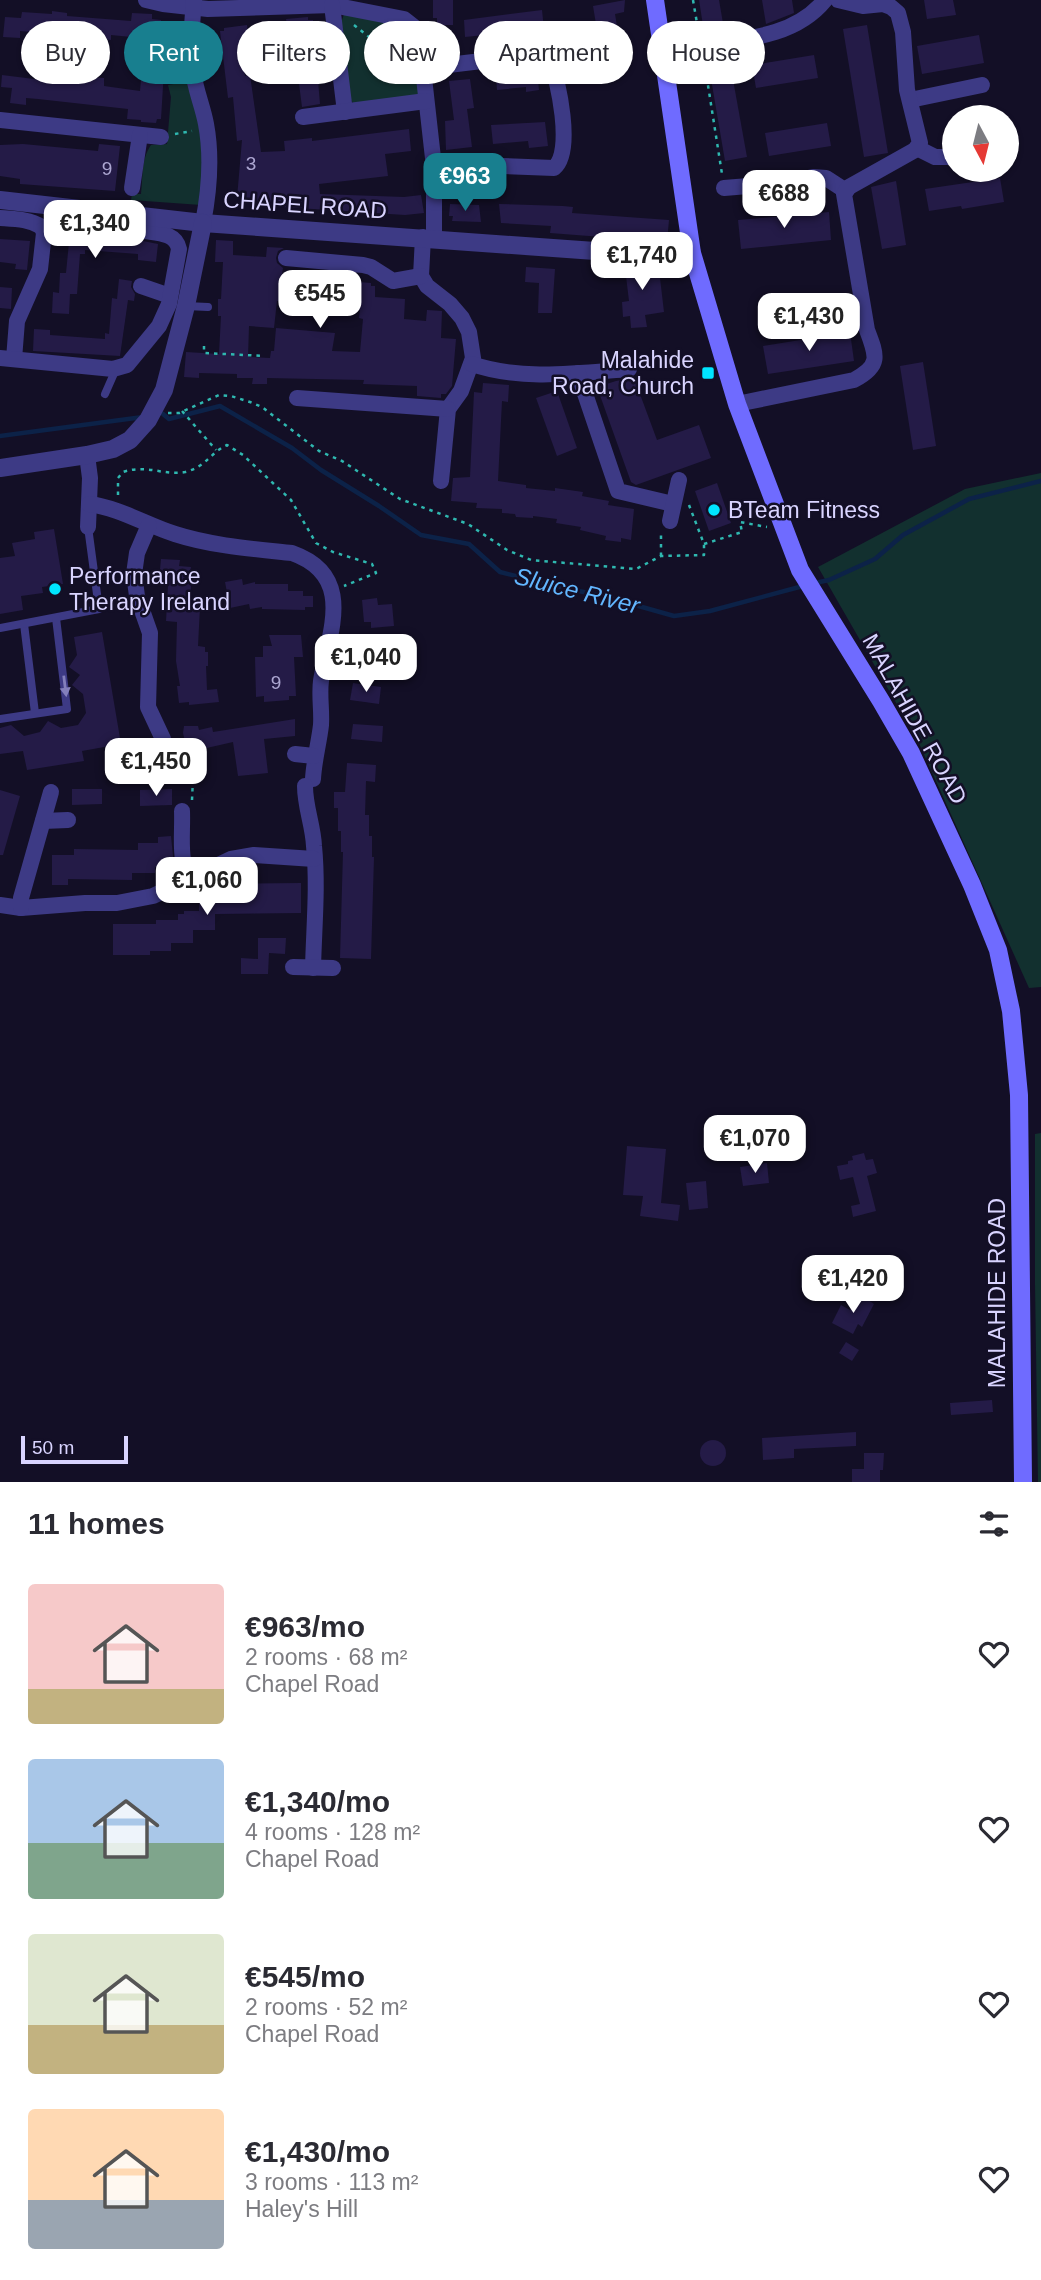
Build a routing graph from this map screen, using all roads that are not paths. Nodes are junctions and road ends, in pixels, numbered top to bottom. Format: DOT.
graph roads {
  1 [pos="146,0"];
  2 [pos="655,0"];
  3 [pos="825,0"];
  4 [pos="838,0"];
  5 [pos="194,3"];
  6 [pos="889,3"];
  7 [pos="332,10"];
  8 [pos="404,21"];
  9 [pos="765,35"];
  10 [pos="460,64"];
  11 [pos="423,84"];
  12 [pos="982,85"];
  13 [pos="910,100"];
  14 [pos="422,102"];
  15 [pos="345,112"];
  16 [pos="303,117"];
  17 [pos="0,120"];
  18 [pos="139,135"];
  19 [pos="161,137"];
  20 [pos="918,148"];
  21 [pos="942,157"];
  22 [pos="434,167"];
  23 [pos="132,188"];
  24 [pos="724,188"];
  25 [pos="846,191"];
  26 [pos="0,200"];
  27 [pos="0,218"];
  28 [pos="85,221"];
  29 [pos="203,223"];
  30 [pos="43,230"];
  31 [pos="145,231"];
  32 [pos="428,238"];
  33 [pos="692,253"];
  34 [pos="286,258"];
  35 [pos="421,276"];
  36 [pos="141,286"];
  37 [pos="178,301"];
  38 [pos="208,307"];
  39 [pos="7,358"];
  40 [pos="472,364"];
  41 [pos="116,369"];
  42 [pos="629,369"];
  43 [pos="578,373"];
  44 [pos="105,394"];
  45 [pos="297,398"];
  46 [pos="737,404"];
  47 [pos="448,409"];
  48 [pos="87,455"];
  49 [pos="0,468"];
  50 [pos="678,480"];
  51 [pos="442,481"];
  52 [pos="89,503"];
  53 [pos="149,525"];
  54 [pos="88,527"];
  55 [pos="56,618"];
  56 [pos="24,624"];
  57 [pos="0,628"];
  58 [pos="35,713"];
  59 [pos="0,719"];
  60 [pos="295,754"];
  61 [pos="314,756"];
  62 [pos="169,771"];
  63 [pos="51,792"];
  64 [pos="182,811"];
  65 [pos="68,820"];
  66 [pos="43,821"];
  67 [pos="314,859"];
  68 [pos="190,879"];
  69 [pos="0,905"];
  70 [pos="21,908"];
  71 [pos="293,967"];
  72 [pos="313,968"];
  73 [pos="333,968"];
  74 [pos="1023,1482"];
  1 -- 5 [label="street"];
  2 -- 33 [label="main road, MALAHIDE ROAD"];
  3 -- 9 [label="street"];
  4 -- 6 [label="street"];
  5 -- 7 [label="street"];
  5 -- 29 [label="street"];
  6 -- 13 [label="street"];
  7 -- 8 [label="street"];
  7 -- 15 [label="street"];
  10 -- 22 [label="street"];
  11 -- 14 [label="street"];
  12 -- 13 [label="street"];
  13 -- 20 [label="street"];
  14 -- 15 [label="street"];
  14 -- 22 [label="street"];
  15 -- 16 [label="street"];
  17 -- 18 [label="street"];
  18 -- 19 [label="street"];
  18 -- 23 [label="street"];
  20 -- 21 [label="street"];
  20 -- 25 [label="street"];
  22 -- 32 [label="street"];
  24 -- 25 [label="street"];
  25 -- 46 [label="street"];
  26 -- 29 [label="street, CHAPEL ROAD"];
  27 -- 30 [label="street"];
  28 -- 30 [label="street"];
  29 -- 32 [label="street, CHAPEL ROAD"];
  29 -- 37 [label="street"];
  30 -- 39 [label="street"];
  31 -- 37 [label="street"];
  32 -- 33 [label="street, CHAPEL ROAD"];
  32 -- 35 [label="street"];
  33 -- 46 [label="main road, MALAHIDE ROAD"];
  34 -- 35 [label="street"];
  35 -- 40 [label="street"];
  36 -- 37 [label="street"];
  37 -- 38 [label="lane"];
  37 -- 41 [label="street"];
  37 -- 48 [label="street"];
  39 -- 41 [label="street"];
  40 -- 43 [label="street"];
  40 -- 47 [label="street"];
  41 -- 44 [label="lane"];
  42 -- 43 [label="street"];
  43 -- 50 [label="street"];
  45 -- 47 [label="street"];
  46 -- 74 [label="main road, MALAHIDE ROAD"];
  47 -- 51 [label="street"];
  48 -- 49 [label="street"];
  48 -- 52 [label="street"];
  52 -- 53 [label="street"];
  52 -- 54 [label="street"];
  53 -- 61 [label="street"];
  53 -- 62 [label="street"];
  54 -- 55 [label="lane"];
  55 -- 56 [label="lane"];
  55 -- 58 [label="lane, one-way"];
  56 -- 57 [label="lane"];
  56 -- 58 [label="lane"];
  58 -- 59 [label="lane"];
  60 -- 61 [label="street"];
  61 -- 67 [label="street"];
  63 -- 66 [label="street"];
  64 -- 68 [label="street"];
  65 -- 66 [label="street"];
  66 -- 70 [label="street"];
  67 -- 68 [label="street"];
  67 -- 72 [label="street"];
  68 -- 70 [label="street"];
  69 -- 70 [label="street"];
  71 -- 72 [label="street"];
  72 -- 73 [label="street"];
}
